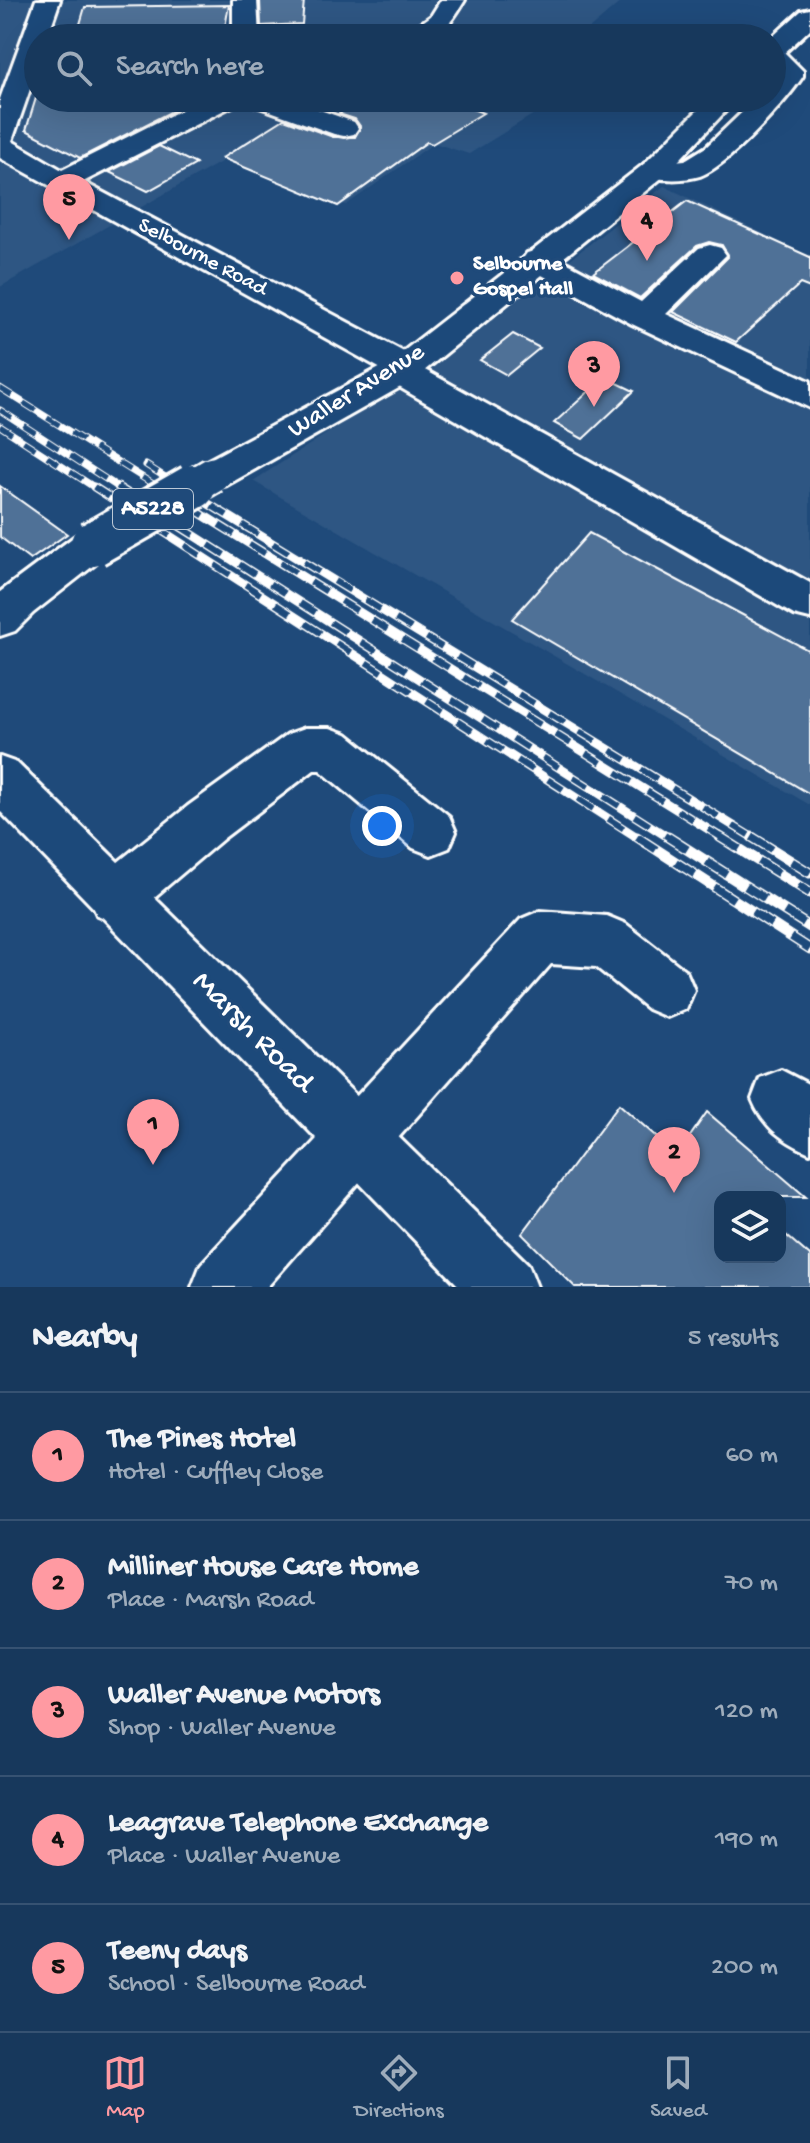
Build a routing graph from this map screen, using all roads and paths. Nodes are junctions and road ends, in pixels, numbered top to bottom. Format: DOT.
graph roads {
  1 [pos="48,0"];
  2 [pos="245,0"];
  3 [pos="453,0"];
  4 [pos="810,16"];
  5 [pos="40,24"];
  6 [pos="246,24"];
  7 [pos="426,24"];
  8 [pos="786,39"];
  9 [pos="24,69"];
  10 [pos="198,112"];
  11 [pos="300,112"];
  12 [pos="711,112"];
  13 [pos="758,112"];
  14 [pos="344,128"];
  15 [pos="0,138"];
  16 [pos="0,146"];
  17 [pos="654,170"];
  18 [pos="61,182"];
  19 [pos="710,255"];
  20 [pos="538,260"];
  21 [pos="644,317"];
  22 [pos="403,370"];
  23 [pos="810,396"];
  24 [pos="809,603"];
  25 [pos="6,610"];
  26 [pos="0,778"];
  27 [pos="431,832"];
  28 [pos="115,897"];
  29 [pos="667,990"];
  30 [pos="358,1139"];
  31 [pos="224,1287"];
  32 [pos="505,1287"];
  1 -- 5 [label="street"];
  2 -- 6 [label="street"];
  3 -- 7 [label="street"];
  4 -- 8 [label="street"];
  9 -- 15 [label="street"];
  10 -- 18 [label="street"];
  11 -- 14 [label="street"];
  12 -- 17 [label="street, Waller Avenue / A5228"];
  13 -- 17 [label="street"];
  16 -- 18 [label="street, Selbourne Road"];
  17 -- 20 [label="street, Waller Avenue / A5228"];
  18 -- 22 [label="street, Selbourne Road"];
  19 -- 21 [label="street"];
  20 -- 21 [label="street"];
  20 -- 22 [label="street, Waller Avenue / A5228"];
  21 -- 23 [label="street"];
  22 -- 24 [label="street, Selbourne Road"];
  22 -- 25 [label="street, Waller Avenue / A5228, bridge"];
  26 -- 28 [label="street, Marsh Road"];
  27 -- 28 [label="street"];
  28 -- 30 [label="street, Marsh Road"];
  29 -- 30 [label="street"];
  30 -- 31 [label="street"];
  30 -- 32 [label="street, Marsh Road"];
}
